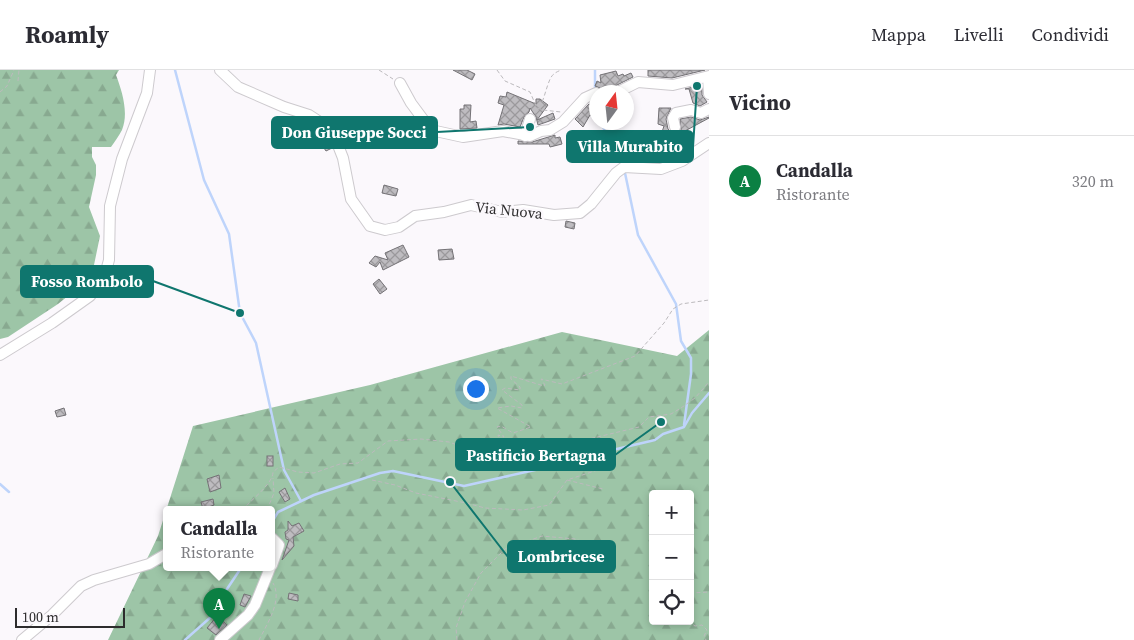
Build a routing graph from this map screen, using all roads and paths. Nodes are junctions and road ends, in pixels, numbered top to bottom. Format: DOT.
graph roads {
  1 [pos="14,70"];
  2 [pos="19,70"];
  3 [pos="150,70"];
  4 [pos="220,70"];
  5 [pos="379,70"];
  6 [pos="496,70"];
  7 [pos="561,70"];
  8 [pos="703,76"];
  9 [pos="18,81"];
  10 [pos="400,83"];
  11 [pos="632,85"];
  12 [pos="0,92"];
  13 [pos="709,94"];
  14 [pos="589,96"];
  15 [pos="576,107"];
  16 [pos="540,109"];
  17 [pos="709,109"];
  18 [pos="530,119"];
  19 [pos="675,127"];
  20 [pos="525,136"];
  21 [pos="709,143"];
  22 [pos="709,300"];
  23 [pos="0,355"];
  24 [pos="709,382"];
  25 [pos="575,442"];
  26 [pos="508,445"];
  27 [pos="273,477"];
  28 [pos="372,480"];
  29 [pos="567,480"];
  30 [pos="603,490"];
  31 [pos="247,506"];
  32 [pos="269,506"];
  33 [pos="275,541"];
  34 [pos="602,549"];
  35 [pos="163,556"];
  36 [pos="275,556"];
  37 [pos="269,571"];
  38 [pos="271,571"];
  39 [pos="709,592"];
  40 [pos="694,593"];
  41 [pos="694,625"];
  42 [pos="22,640"];
  43 [pos="220,640"];
  44 [pos="259,640"];
  45 [pos="457,640"];
  46 [pos="706,640"];
  1 -- 12 [label="path"];
  2 -- 9 [label="path"];
  3 -- 23 [label="street"];
  4 -- 21 [label="street, Via Nuova"];
  5 -- 10 [label="path"];
  6 -- 16 [label="path"];
  7 -- 16 [label="path"];
  8 -- 11 [label="street"];
  8 -- 13 [label="street"];
  10 -- 20 [label="street"];
  14 -- 15 [label="street"];
  15 -- 16 [label="path"];
  15 -- 20 [label="street"];
  17 -- 19 [label="street"];
  18 -- 20 [label="street"];
  22 -- 26 [label="path"];
  24 -- 25 [label="path"];
  25 -- 26 [label="path"];
  25 -- 29 [label="path"];
  26 -- 27 [label="path"];
  27 -- 31 [label="path"];
  27 -- 32 [label="path"];
  28 -- 29 [label="path"];
  29 -- 30 [label="path"];
  33 -- 36 [label="street"];
  34 -- 45 [label="path"];
  35 -- 42 [label="street"];
  37 -- 43 [label="street"];
  38 -- 44 [label="path"];
  39 -- 40 [label="path"];
  41 -- 46 [label="path"];
}
